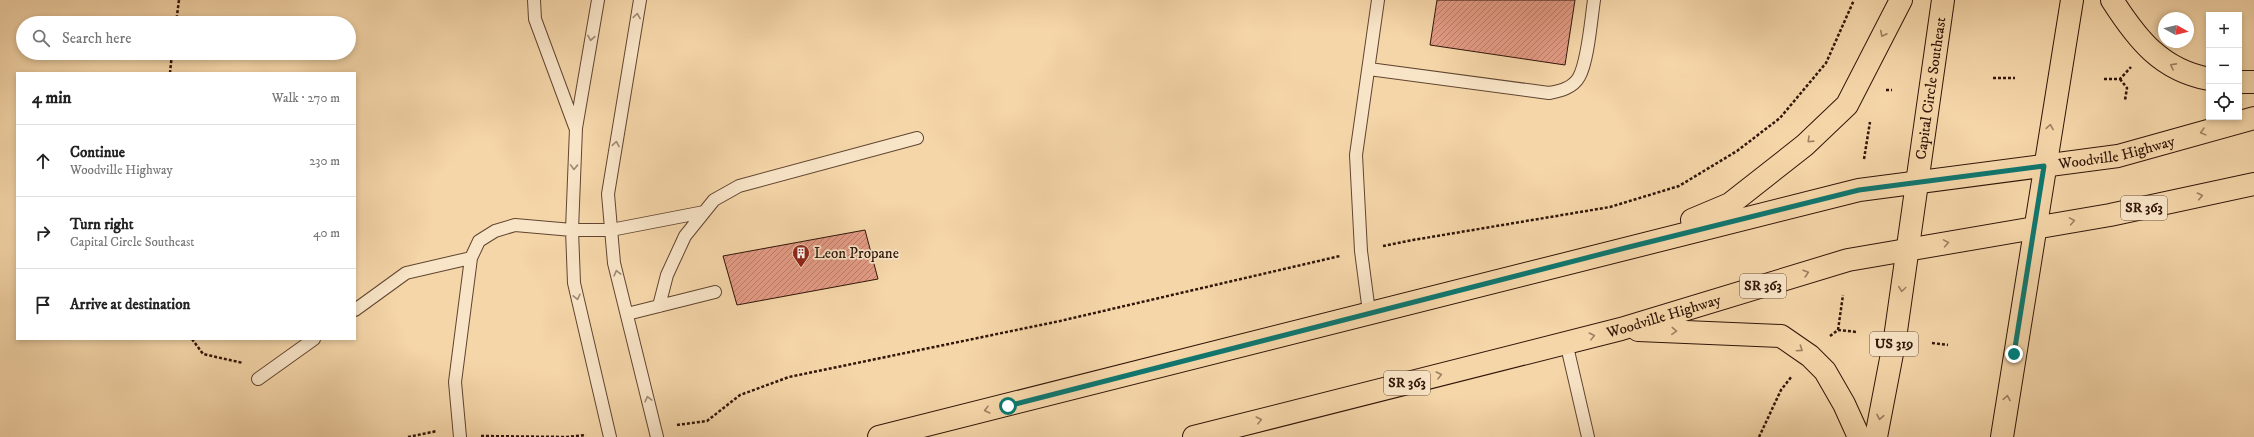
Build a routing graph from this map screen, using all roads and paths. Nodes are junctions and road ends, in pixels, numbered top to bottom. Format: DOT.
graph roads {
  1 [pos="179,0"];
  2 [pos="534,0"];
  3 [pos="598,0"];
  4 [pos="640,0"];
  5 [pos="1378,0"];
  6 [pos="1594,0"];
  7 [pos="1854,0"];
  8 [pos="1902,0"];
  9 [pos="1943,0"];
  10 [pos="2072,0"];
  11 [pos="2112,0"];
  12 [pos="177,16"];
  13 [pos="171,60"];
  14 [pos="2132,65"];
  15 [pos="1368,69"];
  16 [pos="170,72"];
  17 [pos="1993,78"];
  18 [pos="2015,78"];
  19 [pos="2206,78"];
  20 [pos="2104,79"];
  21 [pos="2120,79"];
  22 [pos="2242,82"];
  23 [pos="2254,82"];
  24 [pos="2125,100"];
  25 [pos="1870,115"];
  26 [pos="2254,118"];
  27 [pos="576,128"];
  28 [pos="917,138"];
  29 [pos="1864,159"];
  30 [pos="2044,166"];
  31 [pos="1918,182"];
  32 [pos="2254,184"];
  33 [pos="704,212"];
  34 [pos="2034,228"];
  35 [pos="572,230"];
  36 [pos="611,230"];
  37 [pos="1625,248"];
  38 [pos="1908,250"];
  39 [pos="1361,252"];
  40 [pos="471,258"];
  41 [pos="715,292"];
  42 [pos="1843,295"];
  43 [pos="659,306"];
  44 [pos="356,309"];
  45 [pos="1370,312"];
  46 [pos="626,314"];
  47 [pos="1621,329"];
  48 [pos="1838,330"];
  49 [pos="1857,332"];
  50 [pos="1827,338"];
  51 [pos="193,340"];
  52 [pos="313,340"];
  53 [pos="1566,342"];
  54 [pos="1932,343"];
  55 [pos="1948,345"];
  56 [pos="248,364"];
  57 [pos="1795,372"];
  58 [pos="258,379"];
  59 [pos="656,432"];
  60 [pos="1226,433"];
  61 [pos="609,435"];
  62 [pos="460,436"];
  63 [pos="408,437"];
  64 [pos="879,437"];
  65 [pos="1194,437"];
  66 [pos="1588,437"];
  67 [pos="1759,437"];
  68 [pos="1859,437"];
  69 [pos="1876,437"];
  70 [pos="2002,437"];
  1 -- 12 [label="path"];
  2 -- 27 [label="lane"];
  3 -- 27 [label="lane, one-way"];
  36 -- 4 [label="lane, one-way"];
  5 -- 15 [label="lane"];
  6 -- 15 [label="lane"];
  7 -- 39 [label="path"];
  8 -- 37 [label="main road, one-way"];
  9 -- 31 [label="main road, Capital Circle Southeast / US 319"];
  30 -- 10 [label="main road, one-way"];
  19 -- 11 [label="main road, one-way"];
  13 -- 16 [label="path"];
  14 -- 21 [label="path"];
  15 -- 39 [label="lane"];
  17 -- 18 [label="path"];
  20 -- 21 [label="path"];
  21 -- 24 [label="path"];
  22 -- 23 [label="main road"];
  25 -- 29 [label="path"];
  26 -- 30 [label="main road, Woodville Highway, one-way"];
  27 -- 35 [label="lane, one-way"];
  28 -- 33 [label="lane"];
  30 -- 31 [label="main road, Woodville Highway"];
  30 -- 34 [label="main road"];
  31 -- 37 [label="main road, Woodville Highway"];
  31 -- 38 [label="main road, Capital Circle Southeast / US 319"];
  34 -- 32 [label="main road, Woodville Highway / SR 363, one-way"];
  33 -- 36 [label="lane"];
  33 -- 43 [label="lane"];
  38 -- 34 [label="main road, Woodville Highway / SR 363, one-way"];
  70 -- 34 [label="main road, one-way"];
  35 -- 36 [label="lane"];
  35 -- 40 [label="lane"];
  35 -- 61 [label="lane, one-way"];
  46 -- 36 [label="lane, one-way"];
  37 -- 45 [label="main road, Woodville Highway"];
  47 -- 38 [label="main road, Woodville Highway / SR 363, one-way"];
  38 -- 69 [label="main road, Capital Circle Southeast / US 319, one-way"];
  39 -- 45 [label="lane"];
  39 -- 59 [label="path"];
  40 -- 44 [label="lane"];
  40 -- 62 [label="lane"];
  41 -- 43 [label="lane"];
  42 -- 48 [label="path"];
  43 -- 46 [label="lane"];
  45 -- 64 [label="main road, Woodville Highway, one-way"];
  59 -- 46 [label="lane, one-way"];
  53 -- 47 [label="main road, Woodville Highway / SR 363, one-way"];
  47 -- 68 [label="main road, one-way"];
  48 -- 49 [label="path"];
  48 -- 50 [label="path"];
  51 -- 56 [label="path"];
  52 -- 58 [label="lane"];
  60 -- 53 [label="main road, Woodville Highway / SR 363, one-way"];
  53 -- 66 [label="lane"];
  54 -- 55 [label="path"];
  57 -- 67 [label="path"];
  60 -- 65 [label="main road, Woodville Highway / SR 363"];
  61 -- 62 [label="path"];
  62 -- 63 [label="path"];
}
